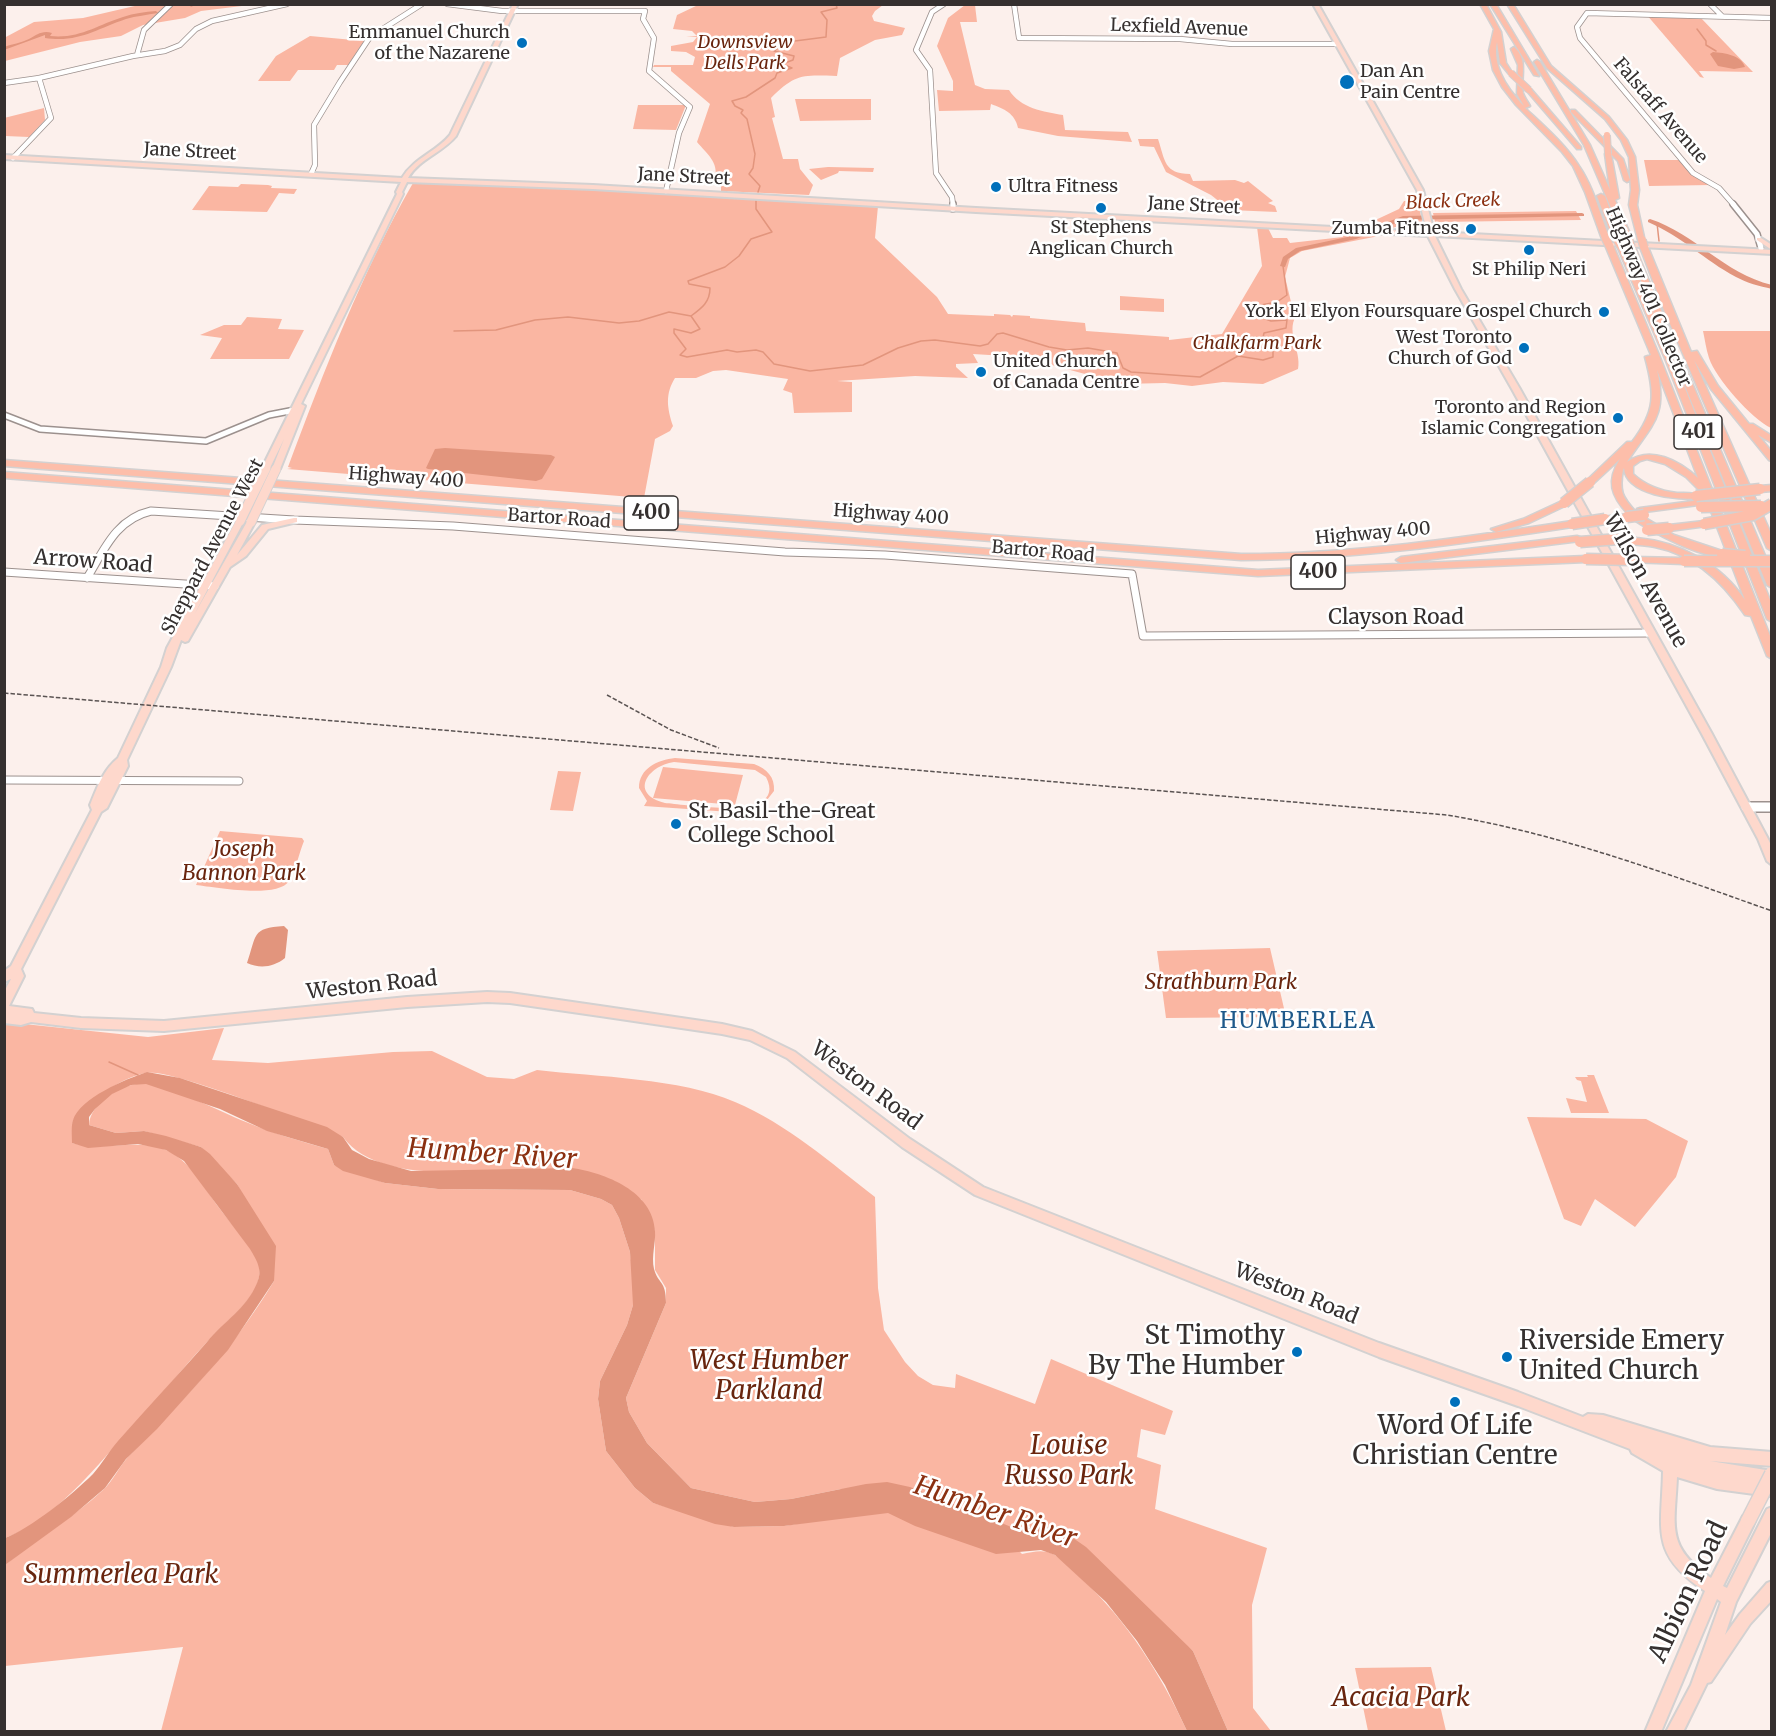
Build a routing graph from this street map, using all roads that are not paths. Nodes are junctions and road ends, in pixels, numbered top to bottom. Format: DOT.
graph roads {
  1 [pos="171,4"];
  2 [pos="286,4"];
  3 [pos="422,4"];
  4 [pos="447,4"];
  5 [pos="944,4"];
  6 [pos="1014,4"];
  7 [pos="1315,4"];
  8 [pos="1483,4"];
  9 [pos="1493,4"];
  10 [pos="1502,4"];
  11 [pos="1510,4"];
  12 [pos="1710,4"];
  13 [pos="515,8"];
  14 [pos="645,11"];
  15 [pos="1722,16"];
  16 [pos="1772,18"];
  17 [pos="1506,25"];
  18 [pos="1496,30"];
  19 [pos="1337,44"];
  20 [pos="137,55"];
  21 [pos="1557,75"];
  22 [pos="39,78"];
  23 [pos="4,83"];
  24 [pos="1551,85"];
  25 [pos="1579,148"];
  26 [pos="4,157"];
  27 [pos="13,158"];
  28 [pos="1576,167"];
  29 [pos="311,174"];
  30 [pos="409,179"];
  31 [pos="666,191"];
  32 [pos="1633,205"];
  33 [pos="953,208"];
  34 [pos="1616,211"];
  35 [pos="1432,233"];
  36 [pos="1759,239"];
  37 [pos="1730,248"];
  38 [pos="1761,248"];
  39 [pos="1772,249"];
  40 [pos="1666,301"];
  41 [pos="1645,333"];
  42 [pos="296,412"];
  43 [pos="1733,413"];
  44 [pos="4,416"];
  45 [pos="1646,428"];
  46 [pos="1772,440"];
  47 [pos="1772,458"];
  48 [pos="4,463"];
  49 [pos="4,475"];
  50 [pos="1766,490"];
  51 [pos="1699,502"];
  52 [pos="1768,506"];
  53 [pos="1716,510"];
  54 [pos="294,520"];
  55 [pos="1615,537"];
  56 [pos="1772,548"];
  57 [pos="1390,550"];
  58 [pos="1049,556"];
  59 [pos="1772,556"];
  60 [pos="1772,561"];
  61 [pos="225,569"];
  62 [pos="4,572"];
  63 [pos="87,578"];
  64 [pos="1772,585"];
  65 [pos="209,588"];
  66 [pos="1772,619"];
  67 [pos="1651,633"];
  68 [pos="1143,636"];
  69 [pos="1765,641"];
  70 [pos="1772,656"];
  71 [pos="111,779"];
  72 [pos="4,780"];
  73 [pos="239,781"];
  74 [pos="1746,807"];
  75 [pos="1772,807"];
  76 [pos="1763,839"];
  77 [pos="1772,849"];
  78 [pos="1772,861"];
  79 [pos="15,969"];
  80 [pos="4,978"];
  81 [pos="4,1004"];
  82 [pos="4,1010"];
  83 [pos="31,1017"];
  84 [pos="4,1018"];
  85 [pos="1578,1421"];
  86 [pos="1627,1441"];
  87 [pos="1772,1459"];
  88 [pos="1670,1467"];
  89 [pos="1772,1476"];
  90 [pos="1772,1490"];
  91 [pos="1769,1519"];
  92 [pos="1714,1588"];
  93 [pos="1772,1588"];
  94 [pos="1730,1599"];
  95 [pos="1697,1689"];
  96 [pos="1653,1731"];
  97 [pos="1674,1731"];
  1 -- 20 [label="street"];
  2 -- 20 [label="street"];
  3 -- 29 [label="street"];
  4 -- 13 [label="street"];
  5 -- 33 [label="street"];
  6 -- 19 [label="street, Lexfield Avenue"];
  7 -- 19 [label="main road, Wilson Avenue"];
  8 -- 18 [label="highway"];
  9 -- 17 [label="highway, 401"];
  10 -- 24 [label="highway, 401"];
  11 -- 21 [label="highway, Highway 401 Collector / 401"];
  12 -- 15 [label="street"];
  13 -- 14 [label="street"];
  13 -- 30 [label="main road, Sheppard Avenue West"];
  14 -- 31 [label="street"];
  15 -- 16 [label="street"];
  15 -- 36 [label="street, Falstaff Avenue"];
  17 -- 25 [label="highway, 401"];
  17 -- 28 [label="highway"];
  18 -- 25 [label="highway, bridge"];
  18 -- 28 [label="highway, Highway 401 Collector / 401"];
  19 -- 35 [label="main road, Wilson Avenue"];
  20 -- 22 [label="street"];
  21 -- 32 [label="highway, Highway 401 Collector / 401"];
  21 -- 34 [label="highway, bridge"];
  22 -- 23 [label="street"];
  22 -- 27 [label="street"];
  24 -- 32 [label="highway"];
  24 -- 34 [label="highway, 401"];
  25 -- 66 [label="highway, 401"];
  26 -- 27 [label="main road, Jane Street"];
  27 -- 29 [label="main road, Jane Street"];
  28 -- 41 [label="highway, Highway 401 Collector / 401"];
  29 -- 30 [label="main road, Jane Street"];
  30 -- 31 [label="main road, Jane Street"];
  30 -- 42 [label="main road, Sheppard Avenue West"];
  31 -- 33 [label="main road, Jane Street"];
  32 -- 40 [label="highway, Highway 401 Collector / 401"];
  33 -- 35 [label="main road, Jane Street"];
  34 -- 64 [label="highway, 401, bridge"];
  35 -- 37 [label="main road, Jane Street"];
  35 -- 67 [label="main road, Wilson Avenue"];
  36 -- 38 [label="street, Falstaff Avenue"];
  36 -- 39 [label="main road"];
  37 -- 38 [label="main road, Jane Street"];
  37 -- 39 [label="main road, Jane Street"];
  38 -- 39 [label="main road, Jane Street"];
  40 -- 43 [label="highway"];
  40 -- 56 [label="highway, Highway 401 Collector / 401"];
  41 -- 45 [label="highway"];
  41 -- 53 [label="highway, Highway 401 Collector / 401"];
  42 -- 44 [label="street"];
  42 -- 61 [label="main road, Sheppard Avenue West, bridge"];
  42 -- 65 [label="main road, Sheppard Avenue West, bridge"];
  43 -- 46 [label="highway"];
  43 -- 47 [label="highway"];
  45 -- 57 [label="highway, bridge"];
  45 -- 59 [label="highway, bridge"];
  48 -- 57 [label="highway, Highway 400 / 400"];
  49 -- 58 [label="highway, Highway 400 / 400"];
  50 -- 51 [label="highway, bridge"];
  51 -- 52 [label="highway, bridge"];
  51 -- 53 [label="highway"];
  51 -- 57 [label="highway, Highway 400 / 400, bridge"];
  52 -- 55 [label="highway, bridge"];
  53 -- 69 [label="highway, Highway 401 Collector / 401"];
  54 -- 61 [label="main road"];
  54 -- 63 [label="street, Bartor Road"];
  54 -- 68 [label="street, Bartor Road"];
  55 -- 58 [label="highway, bridge"];
  55 -- 69 [label="highway"];
  58 -- 60 [label="highway, Highway 400 / 400, bridge"];
  61 -- 65 [label="main road, Sheppard Avenue West"];
  62 -- 63 [label="street, Arrow Road"];
  63 -- 65 [label="street, Arrow Road"];
  65 -- 71 [label="main road, Sheppard Avenue West"];
  67 -- 68 [label="street, Clayson Road"];
  67 -- 74 [label="main road, Wilson Avenue"];
  69 -- 70 [label="highway, Highway 401 Collector / 401"];
  71 -- 72 [label="street"];
  71 -- 73 [label="street"];
  71 -- 79 [label="main road, Sheppard Avenue West"];
  74 -- 75 [label="street"];
  74 -- 76 [label="main road, Wilson Avenue"];
  76 -- 77 [label="main road, Wilson Avenue"];
  76 -- 78 [label="main road, Wilson Avenue"];
  79 -- 80 [label="main road, Sheppard Avenue West"];
  79 -- 81 [label="main road, Sheppard Avenue West"];
  82 -- 83 [label="main road, Weston Road"];
  83 -- 84 [label="main road, Weston Road"];
  83 -- 85 [label="main road, Weston Road"];
  85 -- 86 [label="main road, Weston Road"];
  85 -- 87 [label="main road"];
  86 -- 88 [label="main road, Weston Road"];
  86 -- 89 [label="main road, Weston Road"];
  88 -- 90 [label="main road, Weston Road"];
  88 -- 92 [label="main road"];
  89 -- 92 [label="main road, Albion Road, bridge"];
  91 -- 94 [label="main road, Albion Road"];
  92 -- 94 [label="main road"];
  92 -- 96 [label="main road, Albion Road"];
  93 -- 95 [label="main road"];
  94 -- 95 [label="main road, Albion Road"];
  95 -- 97 [label="main road, Albion Road"];
}
